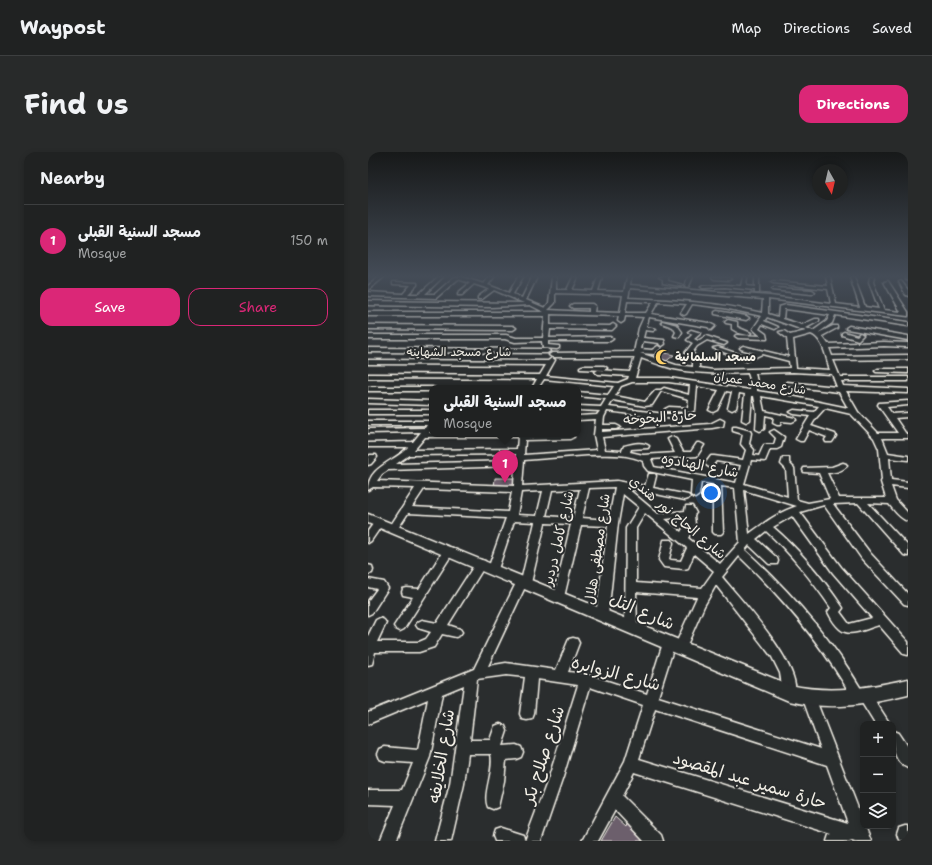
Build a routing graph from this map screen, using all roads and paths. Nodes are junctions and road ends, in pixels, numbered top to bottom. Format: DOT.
graph roads {
  1 [pos="540,309"];
  2 [pos="548,309"];
  3 [pos="592,309"];
  4 [pos="624,309"];
  5 [pos="651,309"];
  6 [pos="686,309"];
  7 [pos="732,309"];
  8 [pos="739,309"];
  9 [pos="765,309"];
  10 [pos="782,309"];
  11 [pos="797,309"];
  12 [pos="862,309"];
  13 [pos="870,309"];
  14 [pos="744,310"];
  15 [pos="805,310"];
  16 [pos="817,310"];
  17 [pos="882,311"];
  18 [pos="386,312"];
  19 [pos="825,312"];
  20 [pos="429,313"];
  21 [pos="546,313"];
  22 [pos="591,313"];
  23 [pos="684,313"];
  24 [pos="368,314"];
  25 [pos="406,314"];
  26 [pos="471,314"];
  27 [pos="493,314"];
  28 [pos="516,314"];
  29 [pos="623,314"];
  30 [pos="833,314"];
  31 [pos="906,314"];
  32 [pos="765,315"];
  33 [pos="724,316"];
  34 [pos="646,318"];
  35 [pos="746,318"];
  36 [pos="802,318"];
  37 [pos="379,320"];
  38 [pos="780,320"];
  39 [pos="847,320"];
  40 [pos="862,320"];
  41 [pos="467,321"];
  42 [pos="490,321"];
  43 [pos="621,321"];
  44 [pos="400,322"];
  45 [pos="423,322"];
  46 [pos="760,322"];
  47 [pos="908,324"];
  48 [pos="614,326"];
  49 [pos="368,327"];
  50 [pos="547,327"];
  51 [pos="775,327"];
  52 [pos="835,327"];
  53 [pos="642,328"];
  54 [pos="712,328"];
  55 [pos="801,328"];
  56 [pos="850,328"];
  57 [pos="653,329"];
  58 [pos="908,330"];
  59 [pos="691,332"];
  60 [pos="782,332"];
  61 [pos="814,333"];
  62 [pos="763,334"];
  63 [pos="860,335"];
  64 [pos="677,336"];
  65 [pos="738,336"];
  66 [pos="368,337"];
  67 [pos="791,337"];
  68 [pos="546,338"];
  69 [pos="908,338"];
  70 [pos="610,339"];
  71 [pos="639,339"];
  72 [pos="698,343"];
  73 [pos="724,343"];
  74 [pos="851,345"];
  75 [pos="908,345"];
  76 [pos="826,346"];
  77 [pos="556,347"];
  78 [pos="580,348"];
  79 [pos="716,348"];
  80 [pos="743,348"];
  81 [pos="368,350"];
  82 [pos="548,351"];
  83 [pos="760,353"];
  84 [pos="638,354"];
  85 [pos="579,356"];
  86 [pos="867,357"];
  87 [pos="831,358"];
  88 [pos="908,358"];
  89 [pos="793,360"];
  90 [pos="368,362"];
  91 [pos="550,363"];
  92 [pos="675,367"];
  93 [pos="606,368"];
  94 [pos="696,370"];
  95 [pos="768,370"];
  96 [pos="794,370"];
  97 [pos="878,370"];
  98 [pos="753,371"];
  99 [pos="908,371"];
  100 [pos="598,372"];
  101 [pos="835,372"];
  102 [pos="368,376"];
  103 [pos="541,377"];
  104 [pos="632,377"];
  105 [pos="886,379"];
  106 [pos="908,379"];
  107 [pos="664,380"];
  108 [pos="839,380"];
  109 [pos="694,384"];
  110 [pos="787,384"];
  111 [pos="537,385"];
  112 [pos="619,385"];
  113 [pos="368,389"];
  114 [pos="429,389"];
  115 [pos="723,389"];
  116 [pos="842,389"];
  117 [pos="736,391"];
  118 [pos="908,391"];
  119 [pos="581,394"];
  120 [pos="753,394"];
  121 [pos="610,397"];
  122 [pos="693,398"];
  123 [pos="369,403"];
  124 [pos="429,403"];
  125 [pos="908,403"];
  126 [pos="824,405"];
  127 [pos="581,408"];
  128 [pos="604,408"];
  129 [pos="732,408"];
  130 [pos="669,409"];
  131 [pos="713,410"];
  132 [pos="368,412"];
  133 [pos="429,412"];
  134 [pos="760,412"];
  135 [pos="854,412"];
  136 [pos="816,414"];
  137 [pos="908,415"];
  138 [pos="683,416"];
  139 [pos="889,416"];
  140 [pos="581,418"];
  141 [pos="600,418"];
  142 [pos="720,420"];
  143 [pos="746,420"];
  144 [pos="368,423"];
  145 [pos="616,427"];
  146 [pos="807,427"];
  147 [pos="428,428"];
  148 [pos="760,428"];
  149 [pos="736,429"];
  150 [pos="368,431"];
  151 [pos="598,431"];
  152 [pos="774,432"];
  153 [pos="876,435"];
  154 [pos="906,436"];
  155 [pos="522,437"];
  156 [pos="672,439"];
  157 [pos="800,439"];
  158 [pos="829,440"];
  159 [pos="415,444"];
  160 [pos="368,445"];
  161 [pos="700,445"];
  162 [pos="645,446"];
  163 [pos="407,453"];
  164 [pos="601,453"];
  165 [pos="626,454"];
  166 [pos="680,455"];
  167 [pos="884,455"];
  168 [pos="644,457"];
  169 [pos="521,458"];
  170 [pos="908,458"];
  171 [pos="747,460"];
  172 [pos="786,460"];
  173 [pos="709,464"];
  174 [pos="843,466"];
  175 [pos="387,467"];
  176 [pos="808,470"];
  177 [pos="822,470"];
  178 [pos="652,476"];
  179 [pos="697,478"];
  180 [pos="717,482"];
  181 [pos="885,482"];
  182 [pos="618,485"];
  183 [pos="908,485"];
  184 [pos="369,486"];
  185 [pos="421,486"];
  186 [pos="585,486"];
  187 [pos="739,486"];
  188 [pos="548,488"];
  189 [pos="517,489"];
  190 [pos="648,490"];
  191 [pos="695,495"];
  192 [pos="685,497"];
  193 [pos="860,500"];
  194 [pos="891,501"];
  195 [pos="832,502"];
  196 [pos="793,506"];
  197 [pos="644,507"];
  198 [pos="406,510"];
  199 [pos="512,517"];
  200 [pos="656,517"];
  201 [pos="908,518"];
  202 [pos="541,519"];
  203 [pos="374,520"];
  204 [pos="576,521"];
  205 [pos="613,523"];
  206 [pos="766,526"];
  207 [pos="394,528"];
  208 [pos="718,532"];
  209 [pos="368,539"];
  210 [pos="682,539"];
  211 [pos="668,543"];
  212 [pos="744,544"];
  213 [pos="692,547"];
  214 [pos="450,551"];
  215 [pos="908,552"];
  216 [pos="773,561"];
  217 [pos="487,566"];
  218 [pos="719,574"];
  219 [pos="524,582"];
  220 [pos="368,583"];
  221 [pos="632,587"];
  222 [pos="407,592"];
  223 [pos="705,593"];
  224 [pos="421,594"];
  225 [pos="560,597"];
  226 [pos="908,602"];
  227 [pos="368,610"];
  228 [pos="602,615"];
  229 [pos="881,620"];
  230 [pos="380,623"];
  231 [pos="422,625"];
  232 [pos="400,626"];
  233 [pos="631,627"];
  234 [pos="439,629"];
  235 [pos="456,632"];
  236 [pos="573,643"];
  237 [pos="370,644"];
  238 [pos="675,645"];
  239 [pos="908,650"];
  240 [pos="368,660"];
  241 [pos="532,672"];
  242 [pos="474,674"];
  243 [pos="560,677"];
  244 [pos="586,680"];
  245 [pos="908,687"];
  246 [pos="437,689"];
  247 [pos="789,693"];
  248 [pos="862,698"];
  249 [pos="809,699"];
  250 [pos="651,701"];
  251 [pos="527,714"];
  252 [pos="368,718"];
  253 [pos="881,721"];
  254 [pos="500,731"];
  255 [pos="896,743"];
  256 [pos="462,747"];
  257 [pos="496,750"];
  258 [pos="516,752"];
  259 [pos="385,754"];
  260 [pos="422,757"];
  261 [pos="832,760"];
  262 [pos="908,761"];
  263 [pos="631,764"];
  264 [pos="368,797"];
  265 [pos="613,797"];
  266 [pos="406,798"];
  267 [pos="493,802"];
  268 [pos="858,835"];
  269 [pos="501,836"];
  270 [pos="388,841"];
  271 [pos="443,841"];
  272 [pos="517,841"];
  273 [pos="533,841"];
  274 [pos="590,841"];
  275 [pos="656,841"];
  276 [pos="835,841"];
  1 -- 21 [label="street"];
  2 -- 21 [label="street"];
  3 -- 22 [label="street"];
  4 -- 29 [label="street"];
  5 -- 34 [label="street"];
  6 -- 23 [label="street"];
  7 -- 33 [label="street"];
  8 -- 14 [label="street"];
  9 -- 32 [label="street"];
  10 -- 38 [label="street"];
  11 -- 15 [label="street"];
  12 -- 40 [label="street"];
  13 -- 17 [label="street"];
  14 -- 32 [label="street"];
  15 -- 16 [label="street"];
  15 -- 36 [label="street"];
  16 -- 19 [label="street"];
  16 -- 55 [label="street"];
  17 -- 31 [label="street"];
  18 -- 24 [label="street"];
  18 -- 25 [label="street"];
  18 -- 37 [label="street"];
  19 -- 30 [label="street"];
  20 -- 25 [label="street"];
  20 -- 26 [label="street"];
  20 -- 45 [label="street"];
  21 -- 22 [label="street"];
  21 -- 28 [label="street"];
  21 -- 50 [label="street"];
  22 -- 29 [label="street"];
  25 -- 44 [label="street"];
  26 -- 27 [label="street"];
  26 -- 41 [label="street"];
  27 -- 28 [label="street"];
  27 -- 42 [label="street"];
  28 -- 49 [label="street"];
  29 -- 34 [label="street"];
  29 -- 43 [label="street"];
  30 -- 40 [label="street"];
  30 -- 61 [label="street"];
  32 -- 38 [label="street"];
  32 -- 46 [label="street"];
  33 -- 35 [label="street"];
  33 -- 62 [label="street"];
  34 -- 53 [label="street"];
  34 -- 54 [label="street"];
  34 -- 64 [label="street"];
  38 -- 55 [label="street"];
  39 -- 40 [label="street"];
  40 -- 47 [label="street"];
  40 -- 58 [label="street"];
  46 -- 51 [label="street"];
  46 -- 62 [label="street"];
  48 -- 50 [label="street"];
  50 -- 68 [label="street"];
  52 -- 61 [label="street"];
  53 -- 57 [label="street"];
  53 -- 71 [label="street"];
  55 -- 61 [label="street"];
  56 -- 69 [label="street"];
  59 -- 72 [label="street"];
  60 -- 67 [label="street"];
  61 -- 67 [label="street"];
  61 -- 76 [label="street"];
  62 -- 65 [label="street"];
  63 -- 74 [label="street"];
  66 -- 68 [label="street"];
  67 -- 89 [label="street"];
  68 -- 70 [label="street"];
  68 -- 82 [label="street"];
  71 -- 84 [label="street"];
  71 -- 84 [label="street"];
  72 -- 73 [label="street"];
  72 -- 94 [label="street"];
  74 -- 75 [label="street"];
  74 -- 76 [label="street"];
  76 -- 87 [label="street"];
  77 -- 82 [label="street"];
  78 -- 85 [label="street"];
  79 -- 83 [label="street"];
  80 -- 83 [label="street"];
  81 -- 82 [label="street"];
  82 -- 85 [label="street"];
  82 -- 91 [label="street"];
  83 -- 89 [label="street"];
  84 -- 85 [label="street"];
  84 -- 92 [label="street"];
  84 -- 104 [label="street"];
  85 -- 93 [label="street"];
  86 -- 87 [label="street"];
  86 -- 88 [label="street"];
  86 -- 97 [label="street"];
  87 -- 101 [label="street"];
  89 -- 96 [label="street"];
  90 -- 91 [label="street, شارع مسجد الشهاينه"];
  91 -- 103 [label="street"];
  92 -- 94 [label="street"];
  92 -- 107 [label="street"];
  94 -- 98 [label="street"];
  95 -- 96 [label="street"];
  95 -- 98 [label="street"];
  95 -- 98 [label="street"];
  96 -- 101 [label="street"];
  97 -- 99 [label="street"];
  97 -- 105 [label="street"];
  98 -- 120 [label="street"];
  100 -- 104 [label="street, شارع محمد عمران"];
  101 -- 108 [label="street"];
  102 -- 103 [label="street"];
  103 -- 111 [label="street"];
  103 -- 112 [label="street"];
  104 -- 107 [label="street, شارع محمد عمران"];
  104 -- 112 [label="street"];
  105 -- 106 [label="street"];
  105 -- 108 [label="street"];
  107 -- 109 [label="street, شارع محمد عمران"];
  108 -- 116 [label="street"];
  109 -- 115 [label="street, شارع محمد عمران"];
  109 -- 122 [label="street"];
  110 -- 116 [label="street"];
  112 -- 121 [label="street"];
  113 -- 114 [label="street"];
  115 -- 117 [label="street, شارع محمد عمران"];
  115 -- 131 [label="street"];
  116 -- 118 [label="street"];
  116 -- 135 [label="street"];
  117 -- 120 [label="street, شارع محمد عمران"];
  117 -- 129 [label="street"];
  119 -- 121 [label="street"];
  120 -- 126 [label="street, شارع محمد عمران"];
  120 -- 134 [label="street"];
  120 -- 143 [label="street"];
  121 -- 122 [label="street"];
  121 -- 128 [label="street"];
  122 -- 130 [label="street"];
  123 -- 124 [label="street"];
  125 -- 139 [label="street"];
  126 -- 135 [label="street, شارع محمد عمران"];
  126 -- 136 [label="street"];
  127 -- 128 [label="street"];
  128 -- 138 [label="street"];
  128 -- 141 [label="street"];
  132 -- 133 [label="street"];
  134 -- 136 [label="street"];
  134 -- 148 [label="street"];
  135 -- 153 [label="street"];
  136 -- 146 [label="street"];
  137 -- 139 [label="street"];
  139 -- 154 [label="street"];
  140 -- 141 [label="street"];
  141 -- 151 [label="street"];
  142 -- 151 [label="street, حارة البخوخه"];
  144 -- 147 [label="street"];
  145 -- 151 [label="street"];
  146 -- 157 [label="street"];
  146 -- 158 [label="street"];
  147 -- 150 [label="street"];
  147 -- 159 [label="street"];
  149 -- 171 [label="street"];
  151 -- 164 [label="street"];
  152 -- 171 [label="street"];
  153 -- 154 [label="street"];
  153 -- 167 [label="street"];
  155 -- 169 [label="street"];
  156 -- 166 [label="street"];
  159 -- 160 [label="street"];
  159 -- 163 [label="street"];
  161 -- 166 [label="street"];
  162 -- 165 [label="street"];
  163 -- 169 [label="street"];
  163 -- 175 [label="street"];
  164 -- 165 [label="street, شارع الهنادوه"];
  164 -- 169 [label="street, شارع الهنادوه"];
  165 -- 168 [label="street, شارع الهنادوه"];
  166 -- 168 [label="street"];
  167 -- 170 [label="street"];
  167 -- 181 [label="street"];
  168 -- 179 [label="street, شارع الهنادوه"];
  169 -- 175 [label="street"];
  169 -- 189 [label="street"];
  171 -- 173 [label="street"];
  171 -- 187 [label="street"];
  172 -- 196 [label="street"];
  174 -- 177 [label="street"];
  175 -- 184 [label="street"];
  176 -- 177 [label="street"];
  177 -- 195 [label="street"];
  178 -- 190 [label="street"];
  179 -- 180 [label="street, شارع الهنادوه"];
  179 -- 191 [label="street"];
  180 -- 187 [label="street, شارع الهنادوه"];
  180 -- 208 [label="street"];
  181 -- 183 [label="street"];
  181 -- 194 [label="street"];
  182 -- 186 [label="street"];
  182 -- 190 [label="street"];
  182 -- 197 [label="street, شارع الحاج نور هندي"];
  182 -- 205 [label="street, شارع مصطفى هلال"];
  184 -- 185 [label="street"];
  185 -- 189 [label="street"];
  185 -- 198 [label="street"];
  186 -- 188 [label="street"];
  186 -- 204 [label="street, شارع كامل دردير"];
  187 -- 196 [label="street, شارع الهنادوه"];
  187 -- 212 [label="street"];
  188 -- 189 [label="street"];
  188 -- 202 [label="street, شارع الخلايفه"];
  189 -- 199 [label="street"];
  190 -- 192 [label="street"];
  193 -- 194 [label="street"];
  193 -- 195 [label="street"];
  193 -- 215 [label="street"];
  194 -- 201 [label="street"];
  195 -- 196 [label="street"];
  195 -- 226 [label="street"];
  196 -- 206 [label="street"];
  196 -- 229 [label="street"];
  197 -- 200 [label="street, شارع الحاج نور هندي"];
  197 -- 221 [label="street"];
  198 -- 199 [label="street"];
  198 -- 207 [label="street"];
  199 -- 202 [label="street"];
  199 -- 217 [label="street"];
  200 -- 210 [label="street, شارع الحاج نور هندي"];
  200 -- 210 [label="street"];
  202 -- 204 [label="street"];
  202 -- 219 [label="street, شارع الخلايفه"];
  203 -- 207 [label="street, شارع التل"];
  203 -- 209 [label="street"];
  204 -- 205 [label="street"];
  204 -- 225 [label="street, شارع كامل دردير"];
  205 -- 228 [label="street, شارع مصطفى هلال"];
  206 -- 212 [label="street"];
  206 -- 229 [label="street"];
  207 -- 214 [label="street, شارع التل"];
  210 -- 213 [label="street, شارع الحاج نور هندي"];
  211 -- 213 [label="street"];
  212 -- 216 [label="street"];
  212 -- 218 [label="street"];
  212 -- 248 [label="street"];
  213 -- 218 [label="street, شارع الحاج نور هندي"];
  214 -- 217 [label="street, شارع التل"];
  214 -- 224 [label="street"];
  217 -- 219 [label="street, شارع التل"];
  217 -- 234 [label="street"];
  218 -- 223 [label="street"];
  218 -- 247 [label="street, شارع الحاج نور هندي"];
  219 -- 225 [label="street, شارع التل"];
  219 -- 242 [label="street, شارع الخلايفه"];
  220 -- 227 [label="street"];
  221 -- 223 [label="street"];
  221 -- 233 [label="street"];
  222 -- 224 [label="street"];
  223 -- 238 [label="street"];
  224 -- 232 [label="street"];
  225 -- 228 [label="street, شارع التل"];
  228 -- 233 [label="street, شارع التل"];
  229 -- 239 [label="street"];
  230 -- 237 [label="street"];
  231 -- 234 [label="street"];
  233 -- 238 [label="street, شارع التل"];
  234 -- 235 [label="street"];
  234 -- 237 [label="street"];
  236 -- 243 [label="street"];
  237 -- 240 [label="street"];
  238 -- 247 [label="street, شارع التل"];
  238 -- 250 [label="street"];
  241 -- 242 [label="street, شارع الزوايره"];
  241 -- 243 [label="street, شارع الزوايره"];
  241 -- 251 [label="street"];
  242 -- 246 [label="street, شارع الزوايره"];
  242 -- 256 [label="street, شارع الخلايفه"];
  243 -- 244 [label="street, شارع الزوايره"];
  244 -- 250 [label="street, شارع الزوايره"];
  244 -- 273 [label="street, شارع صلاح بكر"];
  245 -- 248 [label="street, شارع التل"];
  246 -- 252 [label="street, شارع الزوايره"];
  246 -- 260 [label="street"];
  247 -- 249 [label="street, شارع التل"];
  248 -- 249 [label="street, شارع التل"];
  248 -- 253 [label="street"];
  249 -- 261 [label="street"];
  250 -- 261 [label="street, شارع الزوايره"];
  250 -- 263 [label="street"];
  254 -- 257 [label="street"];
  255 -- 262 [label="street"];
  256 -- 257 [label="street"];
  256 -- 271 [label="street, شارع الخلايفه"];
  257 -- 258 [label="street"];
  257 -- 267 [label="street"];
  259 -- 260 [label="street"];
  260 -- 266 [label="street"];
  261 -- 268 [label="street"];
  263 -- 265 [label="street"];
  263 -- 268 [label="street, حارة سمير عبد المقصود"];
  264 -- 266 [label="street"];
  265 -- 274 [label="street"];
  265 -- 275 [label="street"];
  266 -- 270 [label="street"];
  268 -- 276 [label="street"];
  269 -- 272 [label="street"];
}
